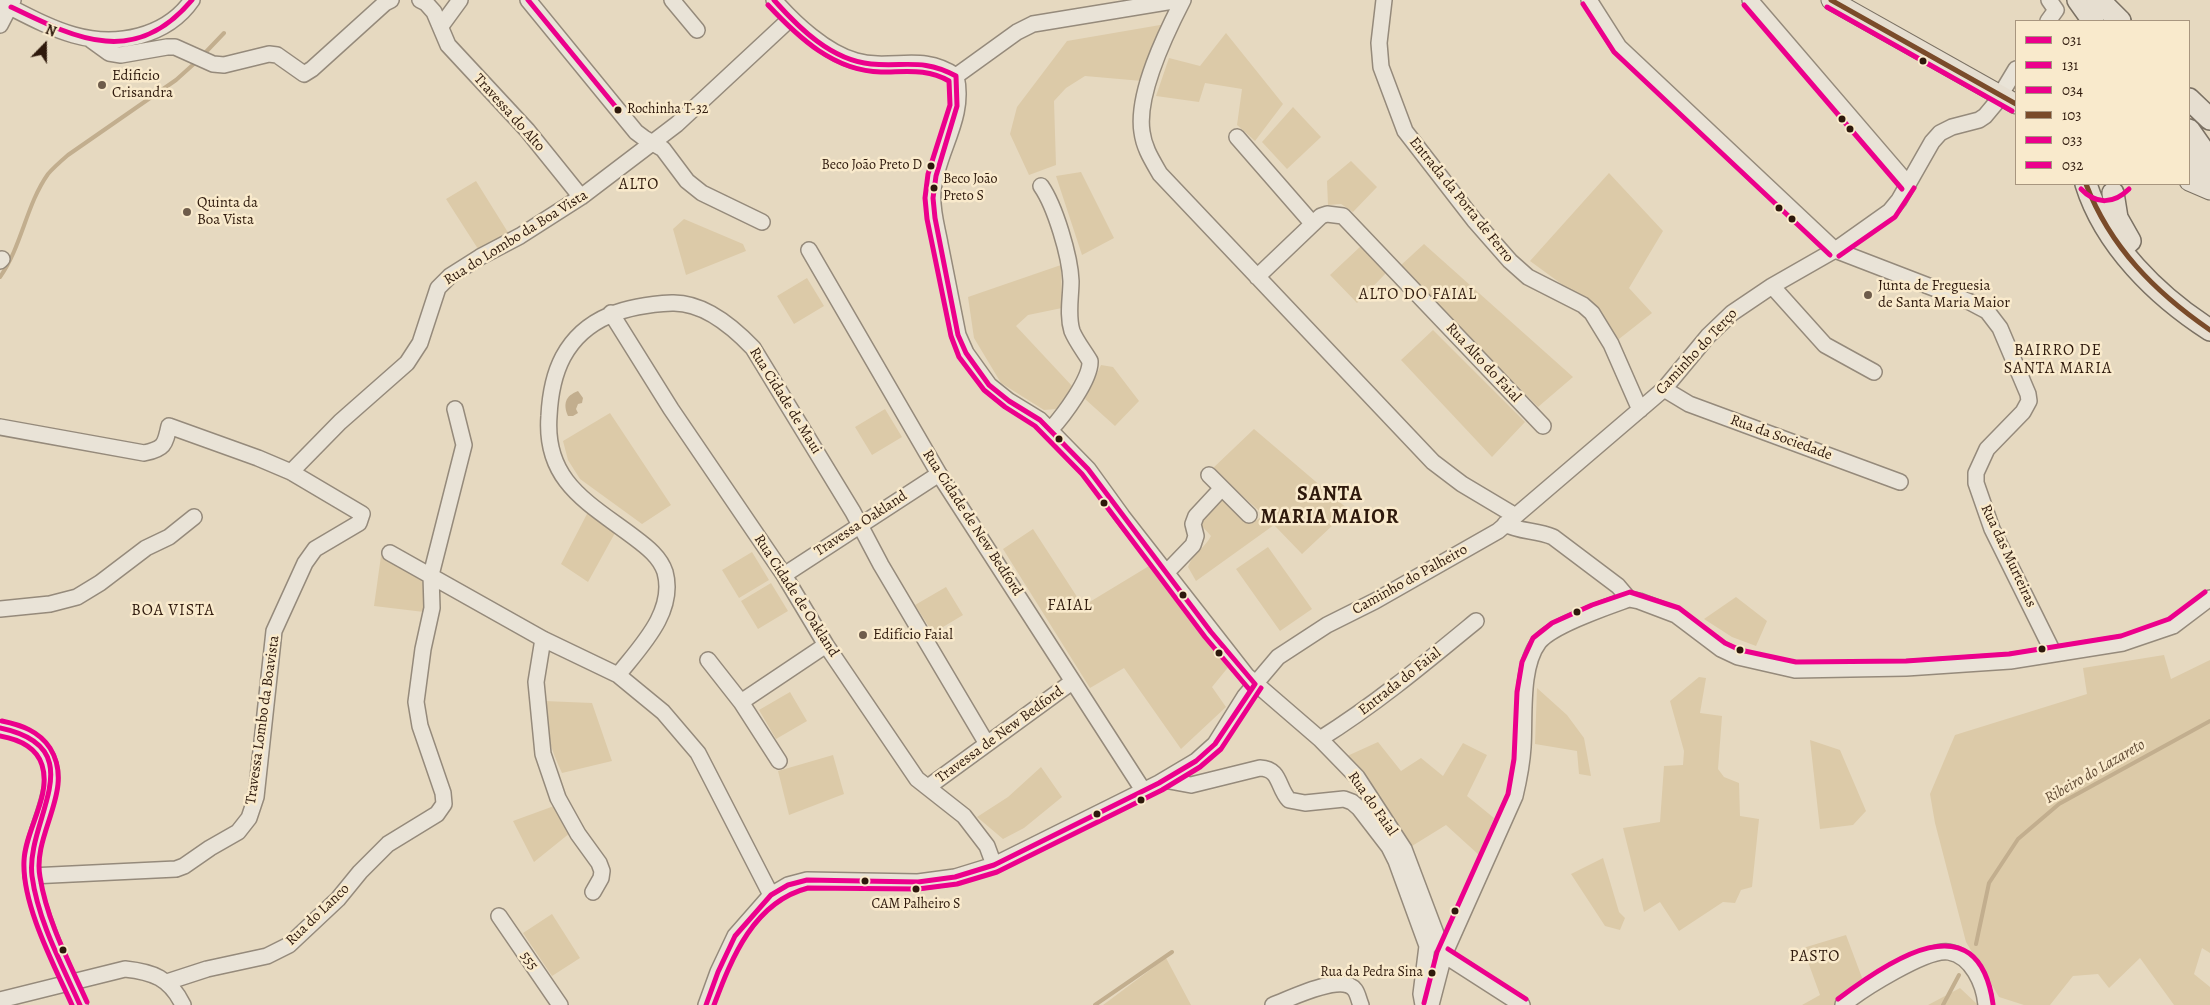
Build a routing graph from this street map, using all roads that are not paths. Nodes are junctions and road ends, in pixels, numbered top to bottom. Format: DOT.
graph roads {
  1 [pos="192,0"];
  2 [pos="392,0"];
  3 [pos="420,0"];
  4 [pos="460,0"];
  5 [pos="528,0"];
  6 [pos="672,0"];
  7 [pos="774,0"];
  8 [pos="1181,0"];
  9 [pos="1384,0"];
  10 [pos="1589,0"];
  11 [pos="1750,0"];
  12 [pos="1831,0"];
  13 [pos="2049,0"];
  14 [pos="2078,0"];
  15 [pos="2098,0"];
  16 [pos="8,3"];
  17 [pos="790,19"];
  18 [pos="2049,20"];
  19 [pos="2092,20"];
  20 [pos="2110,20"];
  21 [pos="2119,20"];
  22 [pos="0,25"];
  23 [pos="441,26"];
  24 [pos="697,30"];
  25 [pos="91,40"];
  26 [pos="2015,73"];
  27 [pos="956,76"];
  28 [pos="2008,100"];
  29 [pos="2190,100"];
  30 [pos="2210,119"];
  31 [pos="2190,131"];
  32 [pos="1237,137"];
  33 [pos="651,142"];
  34 [pos="2190,159"];
  35 [pos="2210,160"];
  36 [pos="2190,181"];
  37 [pos="1908,184"];
  38 [pos="2087,185"];
  39 [pos="2088,185"];
  40 [pos="1041,186"];
  41 [pos="2210,189"];
  42 [pos="2117,193"];
  43 [pos="581,197"];
  44 [pos="762,222"];
  45 [pos="1312,223"];
  46 [pos="809,250"];
  47 [pos="1835,250"];
  48 [pos="1257,276"];
  49 [pos="1772,286"];
  50 [pos="612,313"];
  51 [pos="2210,317"];
  52 [pos="2210,330"];
  53 [pos="1874,372"];
  54 [pos="1664,389"];
  55 [pos="455,409"];
  56 [pos="1640,410"];
  57 [pos="1543,426"];
  58 [pos="0,427"];
  59 [pos="1051,429"];
  60 [pos="291,472"];
  61 [pos="939,474"];
  62 [pos="1209,475"];
  63 [pos="1900,482"];
  64 [pos="1222,488"];
  65 [pos="1249,515"];
  66 [pos="194,517"];
  67 [pos="1509,520"];
  68 [pos="858,525"];
  69 [pos="390,553"];
  70 [pos="1166,573"];
  71 [pos="784,575"];
  72 [pos="431,576"];
  73 [pos="2210,598"];
  74 [pos="1629,599"];
  75 [pos="0,609"];
  76 [pos="1476,621"];
  77 [pos="543,639"];
  78 [pos="826,644"];
  79 [pos="2053,652"];
  80 [pos="708,660"];
  81 [pos="618,675"];
  82 [pos="1072,682"];
  83 [pos="1255,684"];
  84 [pos="741,702"];
  85 [pos="0,728"];
  86 [pos="1320,739"];
  87 [pos="987,744"];
  88 [pos="779,761"];
  89 [pos="1164,780"];
  90 [pos="928,787"];
  91 [pos="1143,790"];
  92 [pos="994,865"];
  93 [pos="31,876"];
  94 [pos="593,892"];
  95 [pos="771,895"];
  96 [pos="499,916"];
  97 [pos="1444,955"];
  98 [pos="70,982"];
  99 [pos="167,982"];
  100 [pos="0,1000"];
  101 [pos="1986,1003"];
  102 [pos="80,1005"];
  103 [pos="183,1005"];
  104 [pos="560,1005"];
  105 [pos="706,1005"];
  106 [pos="1274,1005"];
  107 [pos="1361,1005"];
  108 [pos="1423,1005"];
  109 [pos="1431,1005"];
  110 [pos="1522,1005"];
  111 [pos="1843,1005"];
  1 -- 25 [label="street"];
  2 -- 25 [label="street"];
  3 -- 23 [label="street, Travessa do Alto"];
  4 -- 23 [label="street"];
  5 -- 33 [label="street"];
  6 -- 24 [label="street"];
  7 -- 17 [label="street"];
  8 -- 27 [label="street"];
  8 -- 48 [label="street"];
  9 -- 56 [label="street, Entrada da Porta de Ferro"];
  10 -- 47 [label="street, Rua das Murteiras"];
  11 -- 37 [label="street"];
  12 -- 28 [label="main road"];
  13 -- 18 [label="street"];
  14 -- 19 [label="highway"];
  15 -- 20 [label="highway"];
  15 -- 21 [label="highway"];
  16 -- 22 [label="street"];
  16 -- 25 [label="street"];
  17 -- 27 [label="street"];
  17 -- 33 [label="street, Rua do Lombo da Boa Vista"];
  23 -- 43 [label="street, Travessa do Alto"];
  26 -- 28 [label="street, Caminho do Terço"];
  27 -- 59 [label="street, Rua do Faial"];
  28 -- 37 [label="street, Caminho do Terço"];
  29 -- 30 [label="highway"];
  31 -- 35 [label="highway"];
  32 -- 45 [label="street"];
  33 -- 43 [label="street, Rua do Lombo da Boa Vista"];
  33 -- 44 [label="street"];
  34 -- 41 [label="highway"];
  36 -- 41 [label="main road"];
  37 -- 47 [label="street, Caminho do Terço"];
  38 -- 52 [label="highway"];
  39 -- 42 [label="main road"];
  40 -- 59 [label="street"];
  42 -- 51 [label="highway"];
  43 -- 60 [label="street, Rua do Lombo da Boa Vista"];
  45 -- 48 [label="street, Rua Alto do Faial"];
  45 -- 57 [label="street, Rua Alto do Faial"];
  46 -- 61 [label="street, Rua Cidade de New Bedford"];
  47 -- 49 [label="street, Caminho do Terço"];
  47 -- 79 [label="street, Rua das Murteiras"];
  48 -- 67 [label="street"];
  49 -- 53 [label="street"];
  49 -- 54 [label="street, Caminho do Terço"];
  50 -- 68 [label="street, Rua Cidade de Maui"];
  50 -- 71 [label="street, Rua Cidade de Oakland"];
  50 -- 81 [label="street, Rua Cidade de Maui"];
  54 -- 56 [label="street, Caminho do Terço"];
  54 -- 63 [label="street, Rua da Sociedade"];
  55 -- 72 [label="street"];
  56 -- 67 [label="street, Caminho do Terço"];
  58 -- 60 [label="street"];
  59 -- 70 [label="street, Rua do Faial"];
  60 -- 93 [label="street, Travessa Lombo da Boavista"];
  61 -- 68 [label="street, Travessa Oakland"];
  61 -- 82 [label="street, Rua Cidade de New Bedford"];
  62 -- 64 [label="street"];
  64 -- 65 [label="street"];
  64 -- 70 [label="street"];
  66 -- 75 [label="street"];
  67 -- 74 [label="street"];
  67 -- 83 [label="street, Caminho do Palheiro"];
  68 -- 71 [label="street, Travessa Oakland"];
  68 -- 87 [label="street, Rua Cidade de Maui"];
  69 -- 72 [label="street"];
  70 -- 83 [label="street, Rua do Faial"];
  71 -- 78 [label="street, Rua Cidade de Oakland"];
  72 -- 77 [label="street"];
  72 -- 99 [label="street, Rua do Lanco"];
  73 -- 79 [label="street"];
  74 -- 79 [label="street"];
  74 -- 97 [label="street"];
  76 -- 86 [label="street, Entrada do Faial"];
  77 -- 81 [label="street"];
  77 -- 94 [label="street"];
  78 -- 84 [label="street"];
  78 -- 90 [label="street, Rua Cidade de Oakland"];
  80 -- 84 [label="street"];
  81 -- 95 [label="street"];
  82 -- 87 [label="street, Travessa de New Bedford"];
  82 -- 91 [label="street, Rua Cidade de New Bedford"];
  83 -- 86 [label="street, Rua do Faial"];
  83 -- 89 [label="street, Caminho do Palheiro"];
  84 -- 88 [label="street"];
  85 -- 93 [label="street"];
  86 -- 97 [label="street, Rua do Faial"];
  87 -- 90 [label="street, Travessa de New Bedford"];
  89 -- 91 [label="street, Caminho do Palheiro"];
  89 -- 108 [label="street"];
  90 -- 92 [label="street, Rua Cidade de Oakland"];
  91 -- 92 [label="street, Caminho do Palheiro"];
  92 -- 95 [label="street, Caminho do Palheiro"];
  93 -- 98 [label="street"];
  95 -- 105 [label="street, Caminho do Palheiro"];
  96 -- 104 [label="street, 555"];
  97 -- 109 [label="street"];
  97 -- 110 [label="street"];
  98 -- 99 [label="street"];
  98 -- 100 [label="street"];
  98 -- 102 [label="street"];
  99 -- 103 [label="street"];
  101 -- 111 [label="street"];
  106 -- 107 [label="street"];
}
